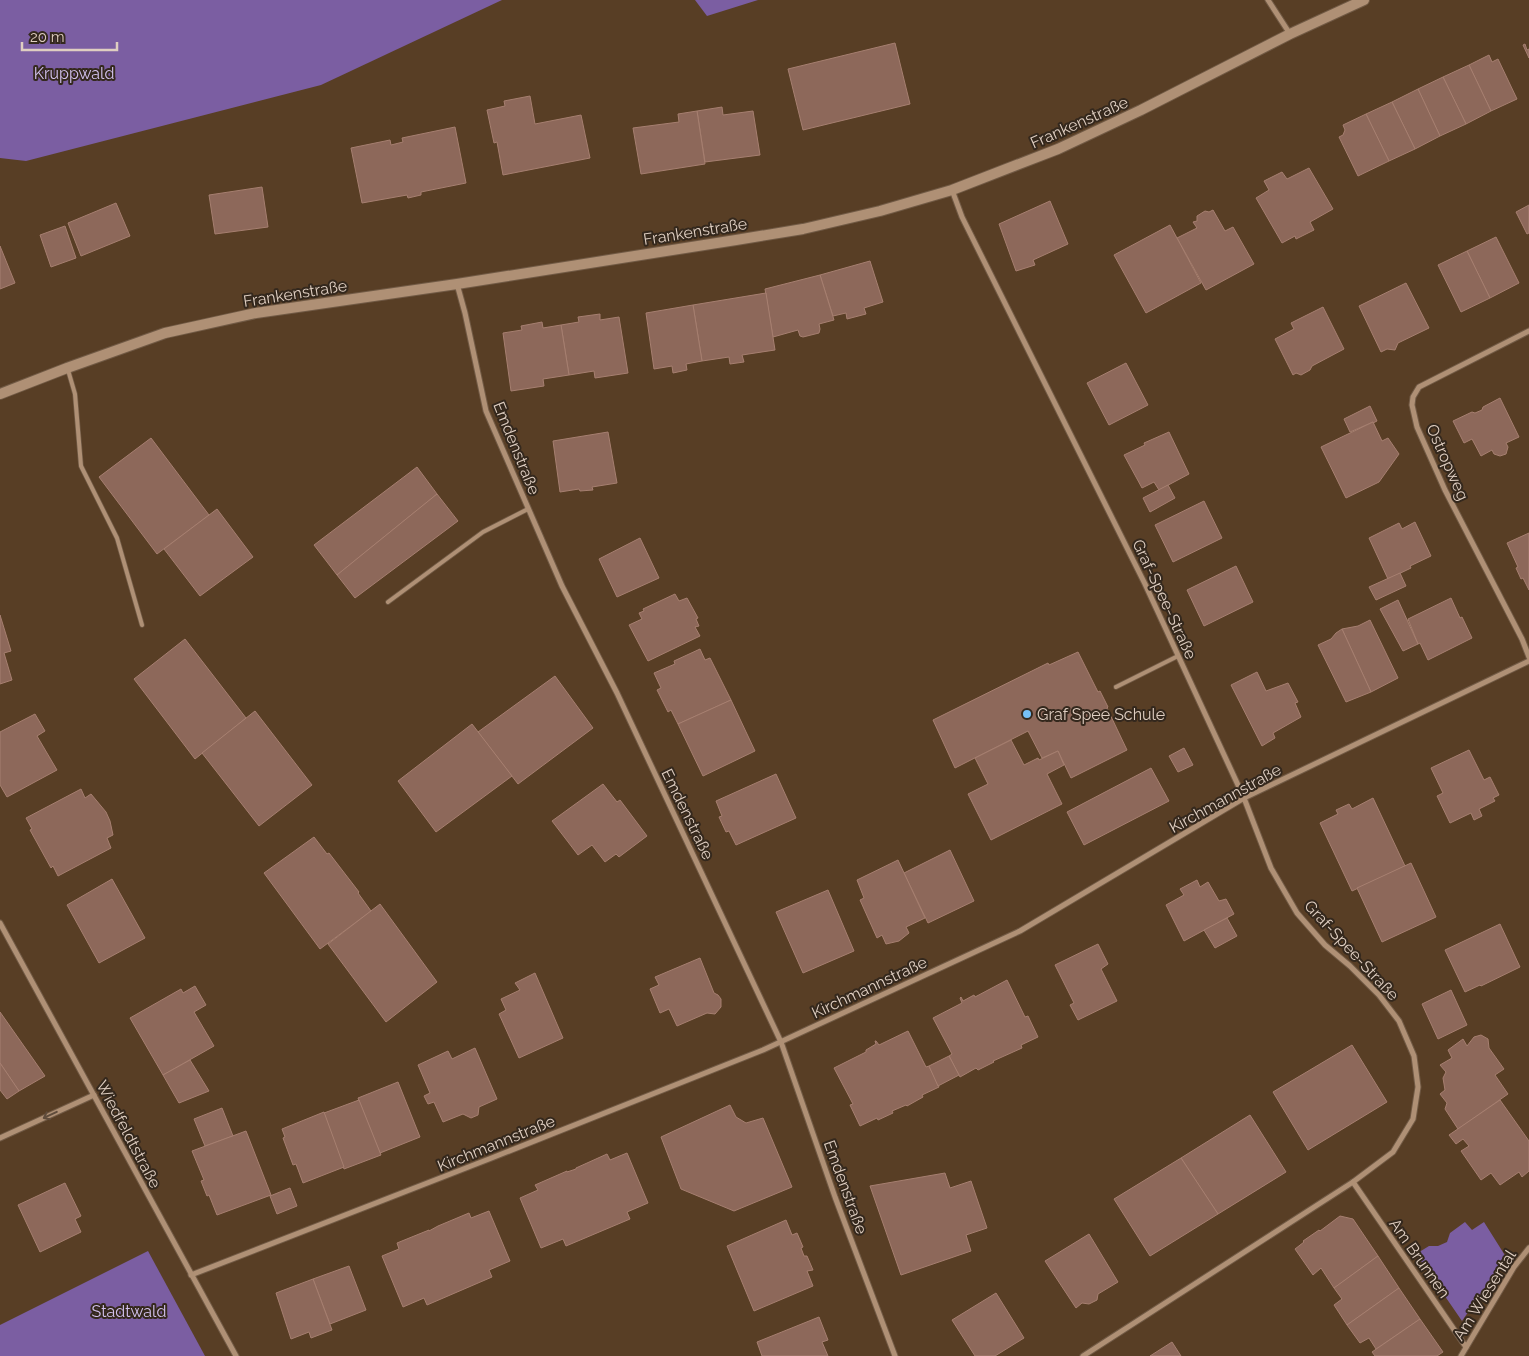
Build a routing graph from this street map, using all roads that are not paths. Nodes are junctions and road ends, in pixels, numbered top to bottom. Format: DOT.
graph roads {
  1 [pos="1268,0"];
  2 [pos="1364,0"];
  3 [pos="1290,34"];
  4 [pos="952,190"];
  5 [pos="457,284"];
  6 [pos="1529,331"];
  7 [pos="67,368"];
  8 [pos="0,394"];
  9 [pos="528,509"];
  10 [pos="388,602"];
  11 [pos="142,625"];
  12 [pos="1178,656"];
  13 [pos="1529,657"];
  14 [pos="1529,661"];
  15 [pos="1116,687"];
  16 [pos="1244,798"];
  17 [pos="0,924"];
  18 [pos="781,1042"];
  19 [pos="94,1095"];
  20 [pos="0,1138"];
  21 [pos="1353,1182"];
  22 [pos="1529,1248"];
  23 [pos="191,1276"];
  24 [pos="1466,1347"];
  25 [pos="236,1356"];
  26 [pos="895,1356"];
  27 [pos="1083,1356"];
  28 [pos="1461,1356"];
  1 -- 3 [label="street"];
  2 -- 3 [label="main road, Frankenstraße"];
  3 -- 4 [label="main road, Frankenstraße"];
  4 -- 5 [label="main road, Frankenstraße"];
  4 -- 12 [label="street, Graf-Spee-Straße"];
  5 -- 7 [label="main road, Frankenstraße"];
  5 -- 9 [label="street, Emdenstraße"];
  6 -- 13 [label="street, Ostropweg"];
  7 -- 8 [label="main road, Frankenstraße"];
  7 -- 11 [label="lane"];
  9 -- 10 [label="lane"];
  9 -- 18 [label="street, Emdenstraße"];
  12 -- 15 [label="lane"];
  12 -- 16 [label="street, Graf-Spee-Straße"];
  14 -- 16 [label="street, Kirchmannstraße"];
  16 -- 18 [label="street, Kirchmannstraße"];
  16 -- 21 [label="street, Graf-Spee-Straße"];
  17 -- 19 [label="street, Wiedfeldtstraße"];
  18 -- 23 [label="street, Kirchmannstraße"];
  18 -- 26 [label="street, Emdenstraße"];
  19 -- 20 [label="street, one-way"];
  19 -- 23 [label="street, Wiedfeldtstraße"];
  21 -- 24 [label="street, Am Brunnen"];
  21 -- 27 [label="street, Graf-Spee-Straße"];
  22 -- 24 [label="street, Am Wiesental"];
  23 -- 25 [label="street, Wiedfeldtstraße"];
  24 -- 28 [label="street, Am Wiesental"];
}
